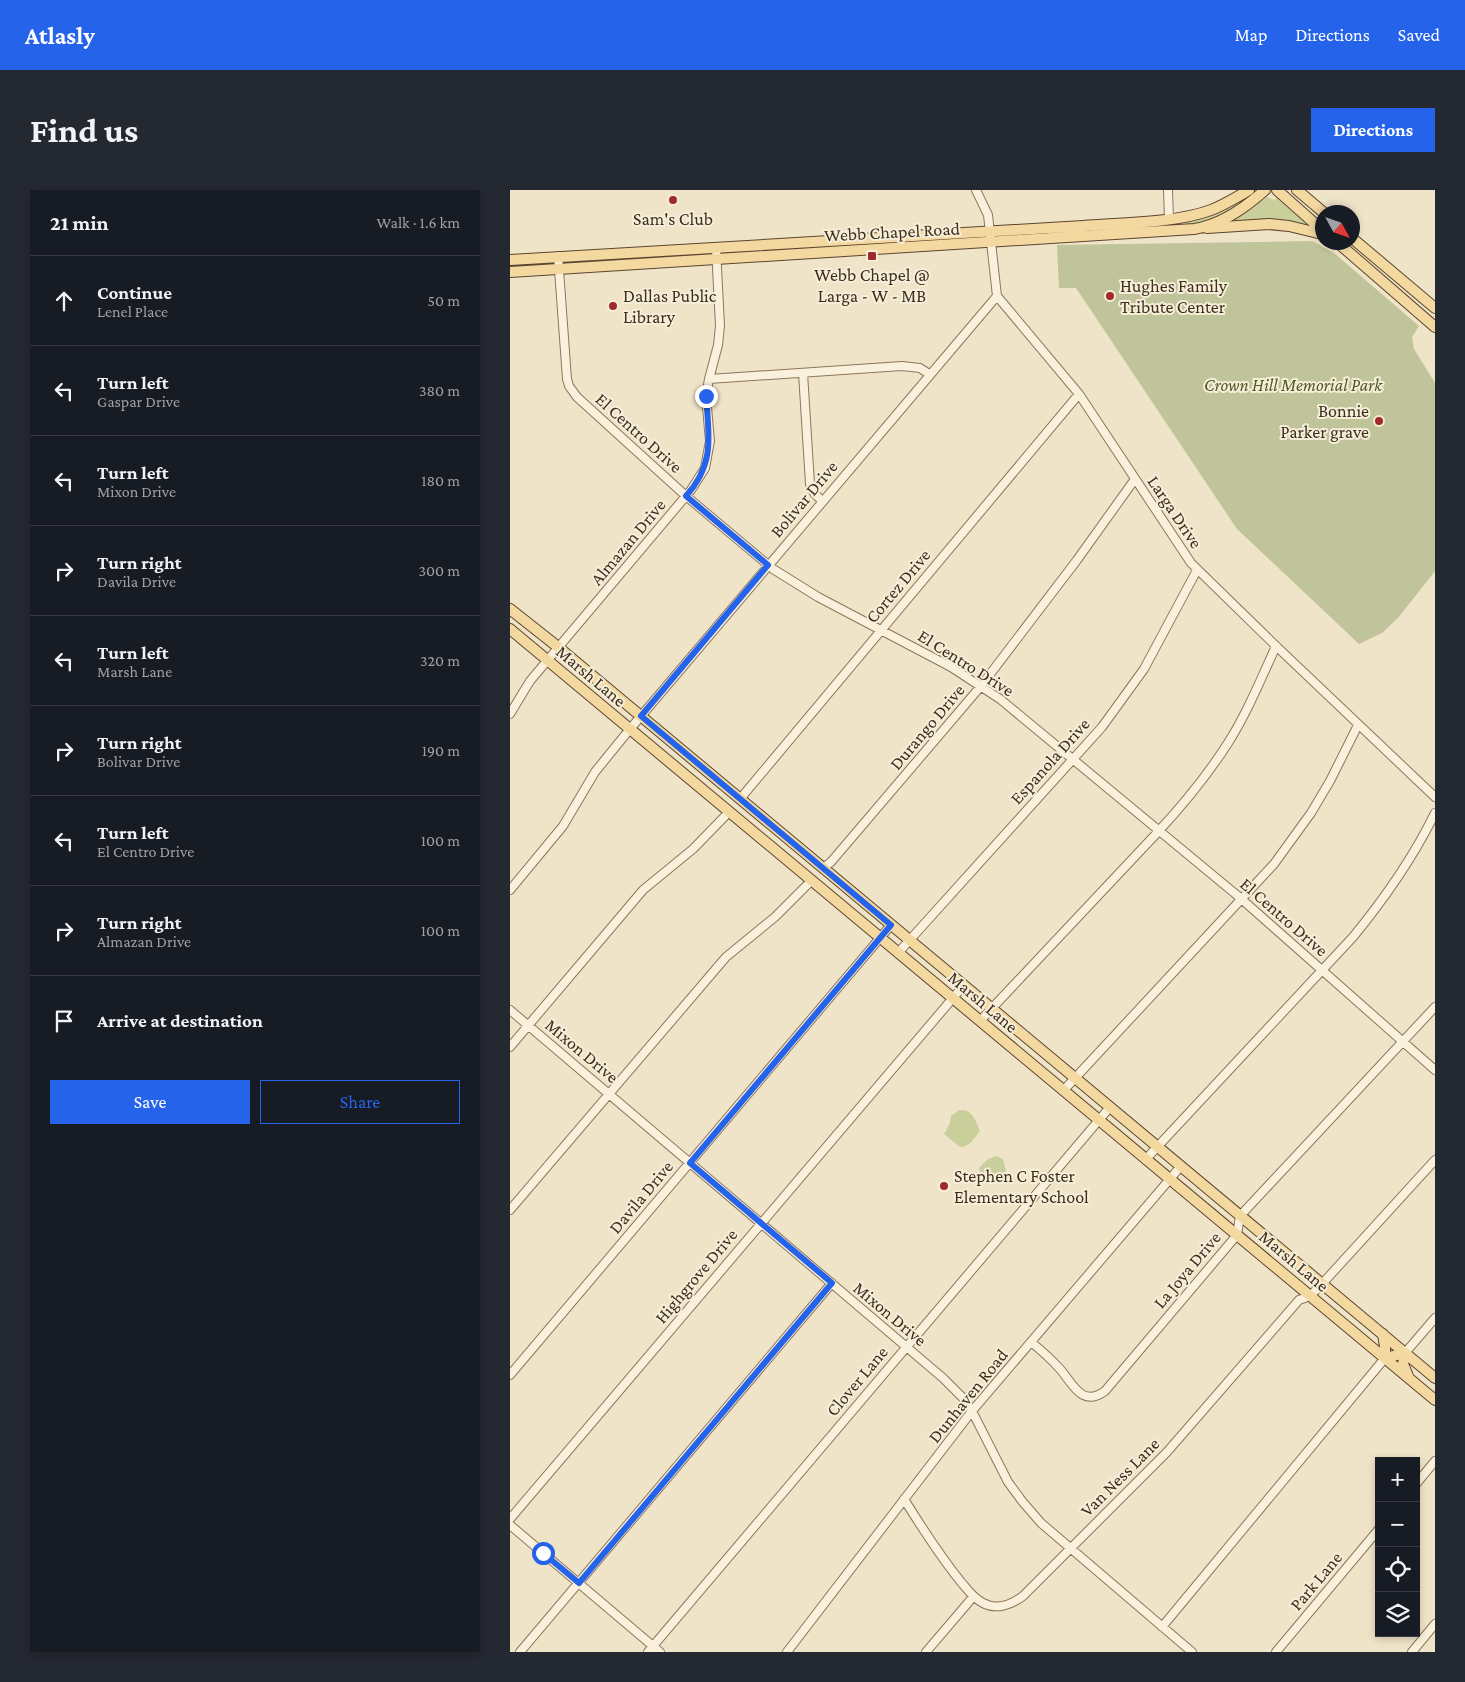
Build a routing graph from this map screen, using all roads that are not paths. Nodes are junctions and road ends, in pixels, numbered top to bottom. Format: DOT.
graph roads {
  1 [pos="976,190"];
  2 [pos="1168,190"];
  3 [pos="1249,190"];
  4 [pos="1265,190"];
  5 [pos="1277,190"];
  6 [pos="1298,190"];
  7 [pos="1315,206"];
  8 [pos="1169,219"];
  9 [pos="1315,224"];
  10 [pos="1203,228"];
  11 [pos="1170,231"];
  12 [pos="990,232"];
  13 [pos="1084,232"];
  14 [pos="1315,232"];
  15 [pos="879,238"];
  16 [pos="992,243"];
  17 [pos="1360,245"];
  18 [pos="880,249"];
  19 [pos="1346,250"];
  20 [pos="716,254"];
  21 [pos="558,256"];
  22 [pos="510,260"];
  23 [pos="559,269"];
  24 [pos="510,272"];
  25 [pos="1402,279"];
  26 [pos="1393,290"];
  27 [pos="996,296"];
  28 [pos="1424,298"];
  29 [pos="1435,308"];
  30 [pos="1415,309"];
  31 [pos="1435,327"];
  32 [pos="803,373"];
  33 [pos="929,374"];
  34 [pos="709,379"];
  35 [pos="1079,394"];
  36 [pos="1135,479"];
  37 [pos="686,496"];
  38 [pos="822,501"];
  39 [pos="768,565"];
  40 [pos="1196,570"];
  41 [pos="510,609"];
  42 [pos="510,628"];
  43 [pos="881,630"];
  44 [pos="1276,646"];
  45 [pos="558,647"];
  46 [pos="547,661"];
  47 [pos="981,686"];
  48 [pos="510,714"];
  49 [pos="641,716"];
  50 [pos="1358,725"];
  51 [pos="630,730"];
  52 [pos="1073,759"];
  53 [pos="1435,797"];
  54 [pos="740,798"];
  55 [pos="729,812"];
  56 [pos="1435,813"];
  57 [pos="1159,830"];
  58 [pos="823,868"];
  59 [pos="811,881"];
  60 [pos="510,890"];
  61 [pos="1242,900"];
  62 [pos="891,925"];
  63 [pos="880,938"];
  64 [pos="909,940"];
  65 [pos="898,952"];
  66 [pos="1322,971"];
  67 [pos="964,985"];
  68 [pos="952,998"];
  69 [pos="1435,1007"];
  70 [pos="992,1009"];
  71 [pos="510,1010"];
  72 [pos="980,1021"];
  73 [pos="528,1025"];
  74 [pos="1403,1042"];
  75 [pos="510,1047"];
  76 [pos="1435,1070"];
  77 [pos="1074,1077"];
  78 [pos="1063,1091"];
  79 [pos="608,1094"];
  80 [pos="1110,1107"];
  81 [pos="1099,1120"];
  82 [pos="1157,1146"];
  83 [pos="1146,1159"];
  84 [pos="1435,1160"];
  85 [pos="690,1163"];
  86 [pos="1181,1166"];
  87 [pos="1170,1179"];
  88 [pos="510,1210"];
  89 [pos="1240,1216"];
  90 [pos="761,1223"];
  91 [pos="1237,1235"];
  92 [pos="832,1283"];
  93 [pos="1322,1284"];
  94 [pos="1310,1296"];
  95 [pos="1435,1318"];
  96 [pos="1382,1334"];
  97 [pos="1031,1342"];
  98 [pos="906,1347"];
  99 [pos="1405,1353"];
  100 [pos="1385,1358"];
  101 [pos="510,1375"];
  102 [pos="1408,1377"];
  103 [pos="1435,1378"];
  104 [pos="1435,1400"];
  105 [pos="972,1411"];
  106 [pos="1435,1461"];
  107 [pos="1420,1479"];
  108 [pos="904,1499"];
  109 [pos="510,1519"];
  110 [pos="510,1525"];
  111 [pos="1375,1534"];
  112 [pos="1070,1549"];
  113 [pos="579,1583"];
  114 [pos="974,1597"];
  115 [pos="1435,1624"];
  116 [pos="1162,1627"];
  117 [pos="650,1649"];
  118 [pos="520,1652"];
  119 [pos="660,1652"];
  120 [pos="787,1652"];
  121 [pos="926,1652"];
  122 [pos="1192,1652"];
  123 [pos="1276,1652"];
  124 [pos="1412,1652"];
  1 -- 12 [label="street"];
  2 -- 8 [label="street"];
  3 -- 8 [label="main road, Webb Chapel Road"];
  4 -- 10 [label="main road, Webb Chapel Road"];
  5 -- 9 [label="main road"];
  6 -- 7 [label="main road"];
  8 -- 11 [label="main road"];
  8 -- 13 [label="main road, Webb Chapel Road"];
  10 -- 11 [label="main road, Webb Chapel Road"];
  10 -- 14 [label="main road"];
  11 -- 13 [label="main road, Webb Chapel Road"];
  12 -- 13 [label="main road, Webb Chapel Road"];
  12 -- 15 [label="main road, Webb Chapel Road"];
  12 -- 16 [label="street"];
  13 -- 16 [label="main road, Webb Chapel Road"];
  15 -- 18 [label="main road"];
  15 -- 20 [label="main road, Webb Chapel Road"];
  16 -- 18 [label="main road, Webb Chapel Road"];
  16 -- 27 [label="street"];
  17 -- 25 [label="main road"];
  18 -- 20 [label="main road, Webb Chapel Road"];
  19 -- 26 [label="main road"];
  20 -- 21 [label="main road, Webb Chapel Road"];
  20 -- 23 [label="main road, Webb Chapel Road"];
  20 -- 34 [label="street, Almazan Drive"];
  21 -- 22 [label="main road, Webb Chapel Road"];
  21 -- 23 [label="street, El Centro Drive"];
  23 -- 24 [label="main road, Webb Chapel Road"];
  23 -- 37 [label="street, El Centro Drive"];
  25 -- 26 [label="main road"];
  25 -- 28 [label="main road"];
  26 -- 30 [label="main road"];
  27 -- 33 [label="street, Bolivar Drive"];
  27 -- 35 [label="street, Larga Drive"];
  28 -- 29 [label="main road"];
  28 -- 30 [label="main road"];
  30 -- 31 [label="main road"];
  32 -- 33 [label="street"];
  32 -- 34 [label="street"];
  32 -- 38 [label="street"];
  33 -- 38 [label="street, Bolivar Drive"];
  34 -- 37 [label="street, Almazan Drive"];
  35 -- 36 [label="street, Larga Drive"];
  35 -- 43 [label="street, Cortez Drive"];
  36 -- 40 [label="street, Larga Drive"];
  36 -- 47 [label="street, Durango Drive"];
  37 -- 39 [label="street, El Centro Drive"];
  37 -- 45 [label="street, Almazan Drive"];
  38 -- 39 [label="street, Bolivar Drive"];
  39 -- 43 [label="street, El Centro Drive"];
  39 -- 49 [label="street, Bolivar Drive"];
  40 -- 44 [label="street, Larga Drive"];
  40 -- 52 [label="street, Espanola Drive"];
  41 -- 45 [label="main road, Marsh Lane"];
  42 -- 46 [label="main road, Marsh Lane"];
  43 -- 47 [label="street, El Centro Drive"];
  43 -- 54 [label="street, Cortez Drive"];
  44 -- 50 [label="street, Larga Drive"];
  44 -- 57 [label="street"];
  45 -- 46 [label="street, Almazan Drive"];
  45 -- 49 [label="main road, Marsh Lane"];
  46 -- 48 [label="street, Almazan Drive"];
  46 -- 51 [label="main road, Marsh Lane"];
  47 -- 52 [label="street, El Centro Drive"];
  47 -- 58 [label="street, Durango Drive"];
  49 -- 51 [label="street, Bolivar Drive"];
  49 -- 54 [label="main road, Marsh Lane"];
  50 -- 53 [label="street, Larga Drive"];
  50 -- 61 [label="street"];
  51 -- 55 [label="main road, Marsh Lane"];
  51 -- 60 [label="street, Bolivar Drive"];
  52 -- 57 [label="street, El Centro Drive"];
  52 -- 64 [label="street, Espanola Drive"];
  54 -- 55 [label="main road"];
  54 -- 58 [label="main road, Marsh Lane"];
  55 -- 59 [label="main road, Marsh Lane"];
  55 -- 73 [label="street"];
  56 -- 66 [label="street"];
  57 -- 61 [label="street, El Centro Drive"];
  57 -- 70 [label="street"];
  58 -- 59 [label="main road"];
  58 -- 62 [label="main road, Marsh Lane"];
  59 -- 63 [label="main road, Marsh Lane"];
  59 -- 79 [label="street"];
  61 -- 66 [label="street, El Centro Drive"];
  61 -- 77 [label="street"];
  62 -- 63 [label="street, Davila Drive"];
  62 -- 64 [label="main road, Marsh Lane"];
  63 -- 65 [label="main road, Marsh Lane"];
  63 -- 85 [label="street, Davila Drive"];
  64 -- 65 [label="street, Espanola Drive"];
  64 -- 67 [label="main road, Marsh Lane"];
  65 -- 68 [label="main road, Marsh Lane"];
  66 -- 74 [label="street, El Centro Drive"];
  66 -- 82 [label="street"];
  67 -- 68 [label="street, Highgrove Drive"];
  67 -- 70 [label="main road, Marsh Lane"];
  68 -- 72 [label="main road, Marsh Lane"];
  68 -- 90 [label="street, Highgrove Drive"];
  69 -- 74 [label="street"];
  70 -- 72 [label="street"];
  70 -- 77 [label="main road, Marsh Lane"];
  71 -- 73 [label="street, Mixon Drive"];
  72 -- 78 [label="main road, Marsh Lane"];
  73 -- 75 [label="street"];
  73 -- 79 [label="street, Mixon Drive"];
  74 -- 76 [label="street, El Centro Drive"];
  74 -- 89 [label="street"];
  77 -- 78 [label="street"];
  77 -- 80 [label="main road, Marsh Lane"];
  78 -- 81 [label="main road, Marsh Lane"];
  79 -- 85 [label="street, Mixon Drive"];
  79 -- 88 [label="street"];
  80 -- 81 [label="street, Clover Lane"];
  80 -- 82 [label="main road, Marsh Lane"];
  81 -- 83 [label="main road, Marsh Lane"];
  81 -- 98 [label="street, Clover Lane"];
  82 -- 83 [label="street"];
  82 -- 86 [label="main road, Marsh Lane"];
  83 -- 87 [label="main road, Marsh Lane"];
  84 -- 93 [label="street, Van Ness Lane"];
  85 -- 90 [label="street, Mixon Drive"];
  85 -- 101 [label="street, Davila Drive"];
  86 -- 87 [label="street, Dunhaven Road"];
  86 -- 89 [label="main road, Marsh Lane"];
  87 -- 91 [label="main road, Marsh Lane"];
  87 -- 97 [label="street, Dunhaven Road"];
  89 -- 91 [label="street, La Joya Drive"];
  89 -- 93 [label="main road, Marsh Lane"];
  90 -- 92 [label="street, Mixon Drive"];
  90 -- 109 [label="street, Highgrove Drive"];
  91 -- 94 [label="main road, Marsh Lane"];
  91 -- 97 [label="street, La Joya Drive"];
  92 -- 98 [label="street, Mixon Drive"];
  92 -- 113 [label="street"];
  93 -- 94 [label="street, Van Ness Lane"];
  93 -- 96 [label="main road, Marsh Lane"];
  94 -- 100 [label="main road, Marsh Lane"];
  94 -- 112 [label="street, Van Ness Lane"];
  95 -- 99 [label="street"];
  96 -- 99 [label="main road, Marsh Lane"];
  96 -- 100 [label="main road"];
  97 -- 105 [label="street, Dunhaven Road"];
  98 -- 105 [label="street, Mixon Drive"];
  98 -- 117 [label="street, Clover Lane"];
  99 -- 100 [label="main road"];
  99 -- 102 [label="main road"];
  99 -- 103 [label="main road, Marsh Lane"];
  100 -- 102 [label="main road, Marsh Lane"];
  100 -- 116 [label="street"];
  102 -- 104 [label="main road, Marsh Lane"];
  105 -- 108 [label="street, Dunhaven Road"];
  105 -- 112 [label="street, Mixon Drive"];
  106 -- 107 [label="street"];
  108 -- 114 [label="street"];
  108 -- 120 [label="street, Dunhaven Road"];
  110 -- 113 [label="street"];
  111 -- 123 [label="street, Park Lane"];
  112 -- 114 [label="street, Van Ness Lane"];
  112 -- 116 [label="street, Mixon Drive"];
  113 -- 117 [label="street"];
  113 -- 118 [label="street"];
  114 -- 121 [label="street"];
  115 -- 124 [label="street"];
  116 -- 122 [label="street, Mixon Drive"];
  117 -- 119 [label="street"];
}
